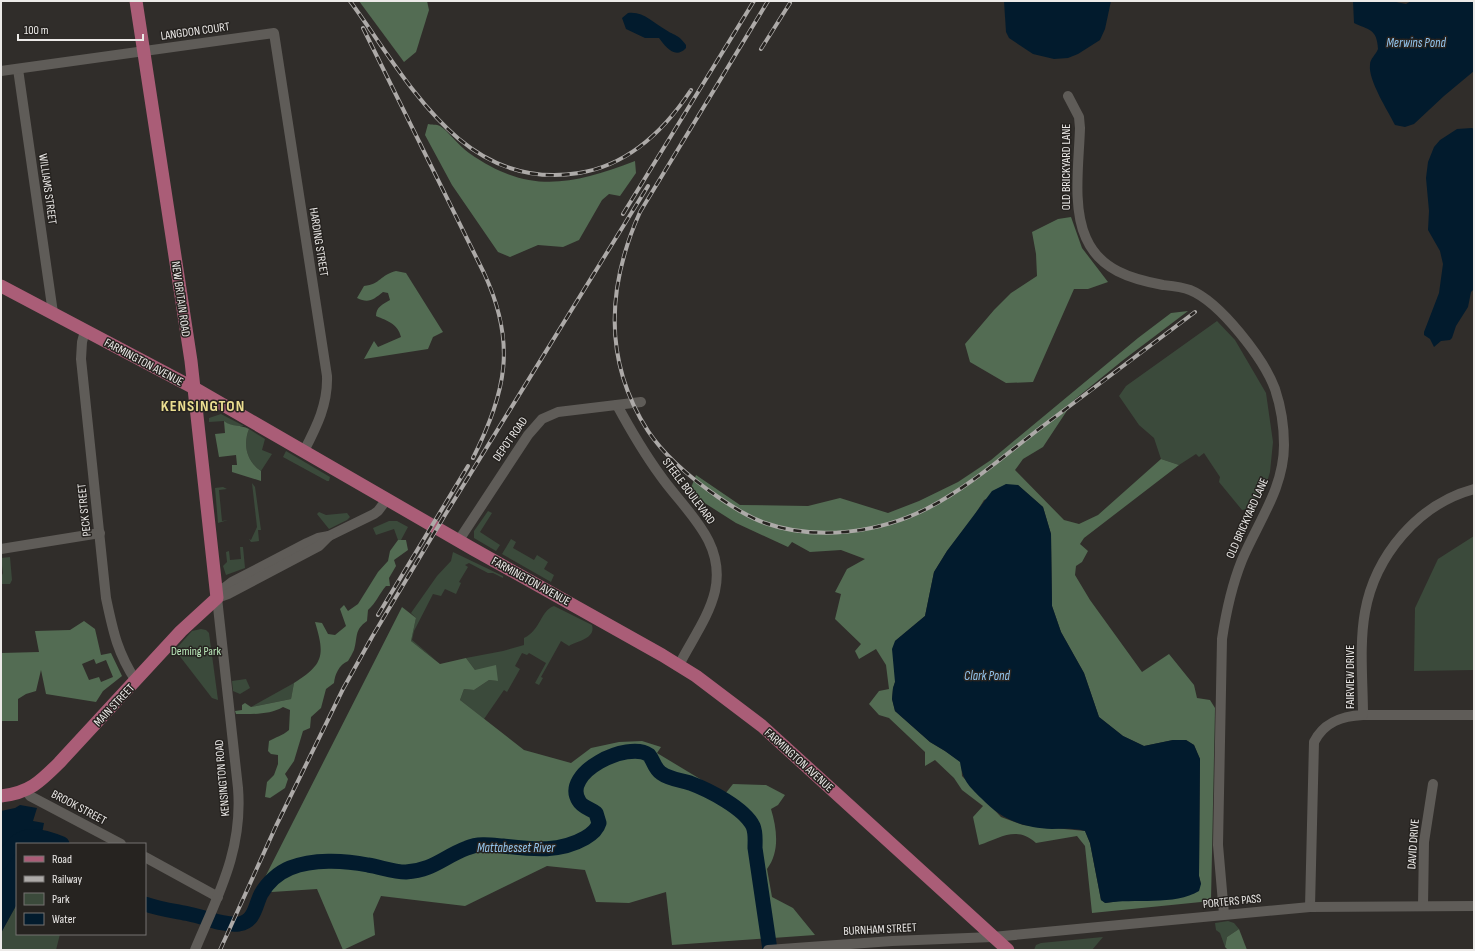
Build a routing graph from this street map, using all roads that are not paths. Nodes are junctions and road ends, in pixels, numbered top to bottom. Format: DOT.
graph roads {
  1 [pos="136,1"];
  2 [pos="274,34"];
  3 [pos="144,51"];
  4 [pos="18,69"];
  5 [pos="1,71"];
  6 [pos="1068,96"];
  7 [pos="1,286"];
  8 [pos="53,313"];
  9 [pos="85,331"];
  10 [pos="194,388"];
  11 [pos="641,402"];
  12 [pos="617,405"];
  13 [pos="304,451"];
  14 [pos="1474,489"];
  15 [pos="388,499"];
  16 [pos="100,533"];
  17 [pos="459,540"];
  18 [pos="1,548"];
  19 [pos="217,598"];
  20 [pos="679,665"];
  21 [pos="136,681"];
  22 [pos="1363,715"];
  23 [pos="1474,715"];
  24 [pos="1433,784"];
  25 [pos="26,791"];
  26 [pos="1,796"];
  27 [pos="119,843"];
  28 [pos="146,858"];
  29 [pos="218,897"];
  30 [pos="1423,906"];
  31 [pos="1474,906"];
  32 [pos="1310,907"];
  33 [pos="1224,914"];
  34 [pos="993,937"];
  35 [pos="195,950"];
  36 [pos="768,950"];
  37 [pos="1008,950"];
  1 -- 3 [label="main road, NEW BRITAIN ROAD"];
  2 -- 3 [label="street, LANGDON COURT"];
  2 -- 13 [label="street, HARDING STREET"];
  3 -- 4 [label="street, LANGDON COURT"];
  3 -- 10 [label="main road, NEW BRITAIN ROAD"];
  4 -- 5 [label="street, LANGDON COURT"];
  4 -- 8 [label="street, WILLIAMS STREET"];
  6 -- 33 [label="street, OLD BRICKYARD LANE"];
  7 -- 8 [label="main road, FARMINGTON AVENUE"];
  8 -- 9 [label="main road, FARMINGTON AVENUE"];
  9 -- 10 [label="main road, FARMINGTON AVENUE"];
  9 -- 16 [label="street, PECK STREET"];
  10 -- 13 [label="main road, FARMINGTON AVENUE"];
  10 -- 19 [label="main road, NEW BRITAIN ROAD"];
  11 -- 12 [label="street, DEPOT ROAD"];
  12 -- 17 [label="street, DEPOT ROAD"];
  12 -- 20 [label="street, STEELE BOULEVARD"];
  13 -- 15 [label="main road, FARMINGTON AVENUE"];
  14 -- 22 [label="street, FAIRVIEW DRIVE"];
  15 -- 17 [label="main road, FARMINGTON AVENUE"];
  15 -- 19 [label="street, MAIN STREET"];
  16 -- 18 [label="street"];
  16 -- 21 [label="street, PECK STREET"];
  17 -- 20 [label="main road, FARMINGTON AVENUE"];
  19 -- 21 [label="main road, MAIN STREET"];
  19 -- 29 [label="street, KENSINGTON ROAD"];
  20 -- 34 [label="main road, FARMINGTON AVENUE"];
  21 -- 25 [label="main road, MAIN STREET"];
  22 -- 23 [label="street"];
  22 -- 32 [label="street, FAIRVIEW DRIVE"];
  24 -- 30 [label="street, DAVID DRIVE"];
  25 -- 26 [label="main road, MAIN STREET"];
  25 -- 27 [label="street, BROOK STREET"];
  28 -- 29 [label="street"];
  29 -- 35 [label="street, KENSINGTON ROAD"];
  30 -- 31 [label="street, PORTERS PASS"];
  30 -- 32 [label="street, PORTERS PASS"];
  32 -- 33 [label="street, PORTERS PASS"];
  33 -- 34 [label="street, PORTERS PASS"];
  34 -- 36 [label="street, BURNHAM STREET"];
  34 -- 37 [label="main road, FARMINGTON AVENUE"];
}
